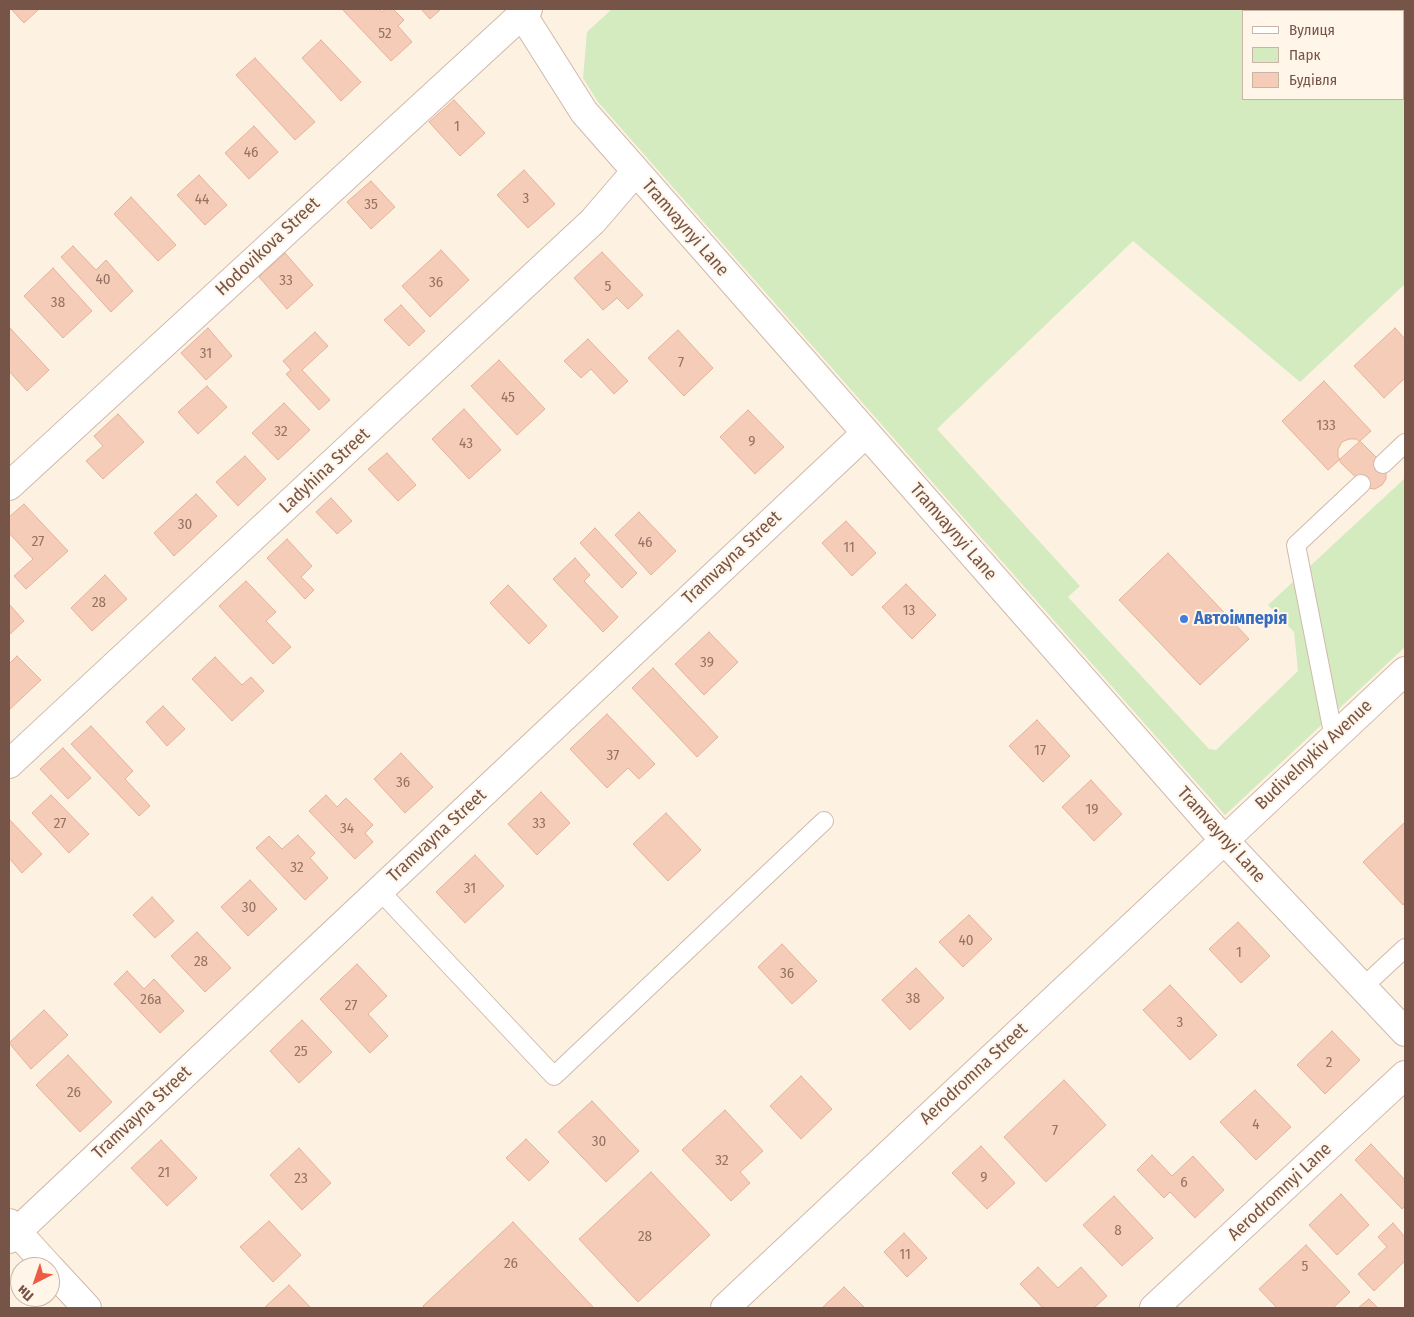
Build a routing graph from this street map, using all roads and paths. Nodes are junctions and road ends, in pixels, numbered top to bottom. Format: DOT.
graph roads {
  1 [pos="525,12"];
  2 [pos="636,171"];
  3 [pos="866,433"];
  4 [pos="1405,443"];
  5 [pos="1383,464"];
  6 [pos="1361,484"];
  7 [pos="9,486"];
  8 [pos="1405,671"];
  9 [pos="1334,738"];
  10 [pos="9,764"];
  11 [pos="824,821"];
  12 [pos="1224,840"];
  13 [pos="379,890"];
  14 [pos="1405,948"];
  15 [pos="1363,987"];
  16 [pos="1405,1032"];
  17 [pos="1405,1076"];
  18 [pos="11,1231"];
  19 [pos="39,1257"];
  20 [pos="60,1278"];
  21 [pos="87,1308"];
  22 [pos="725,1308"];
  23 [pos="1154,1308"];
  1 -- 2 [label="street, Tramvaynyi Lane"];
  1 -- 7 [label="street, Hodovikova Street"];
  2 -- 3 [label="street, Tramvaynyi Lane"];
  2 -- 10 [label="street, Ladyhina Street"];
  3 -- 12 [label="street, Tramvaynyi Lane"];
  3 -- 13 [label="street, Tramvayna Street"];
  4 -- 5 [label="lane"];
  6 -- 9 [label="lane"];
  8 -- 9 [label="street, Budivelnykiv Avenue"];
  9 -- 12 [label="street, Budivelnykiv Avenue"];
  11 -- 13 [label="lane"];
  12 -- 15 [label="street, Tramvaynyi Lane"];
  12 -- 22 [label="street, Aerodromna Street"];
  13 -- 18 [label="street, Tramvayna Street"];
  14 -- 15 [label="lane"];
  15 -- 16 [label="street, Tramvaynyi Lane"];
  17 -- 23 [label="street, Aerodromnyi Lane"];
  18 -- 19 [label="street"];
  20 -- 21 [label="street"];
}
